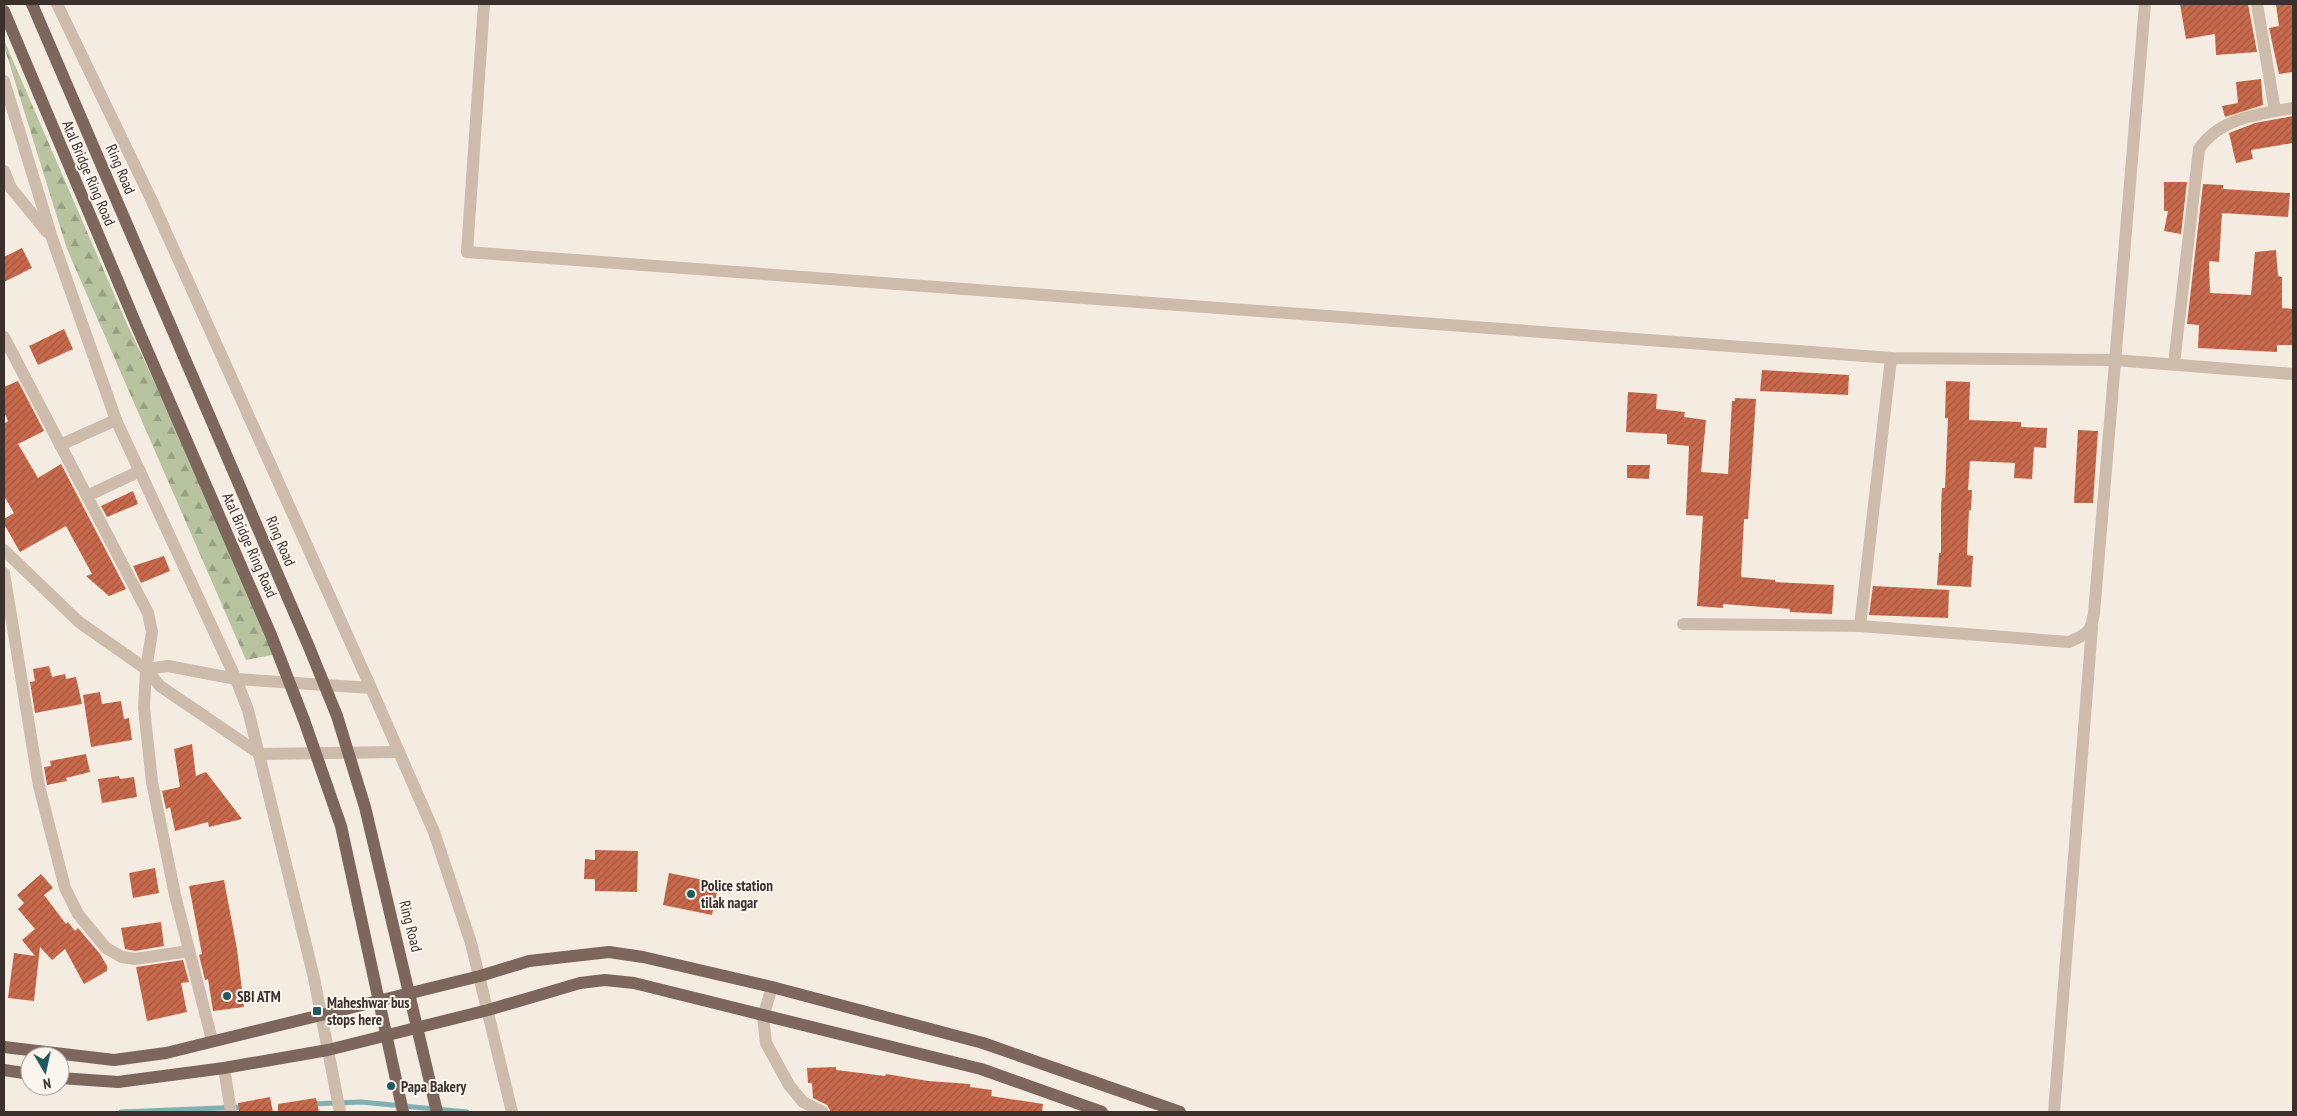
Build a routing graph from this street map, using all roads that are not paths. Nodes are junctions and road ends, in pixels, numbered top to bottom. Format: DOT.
graph roads {
  1 [pos="32,4"];
  2 [pos="57,4"];
  3 [pos="484,4"];
  4 [pos="2144,4"];
  5 [pos="2257,4"];
  6 [pos="4,12"];
  7 [pos="4,81"];
  8 [pos="2293,108"];
  9 [pos="2275,111"];
  10 [pos="4,171"];
  11 [pos="8,190"];
  12 [pos="52,238"];
  13 [pos="4,337"];
  14 [pos="1890,358"];
  15 [pos="2114,360"];
  16 [pos="2174,364"];
  17 [pos="2293,374"];
  18 [pos="116,420"];
  19 [pos="60,445"];
  20 [pos="140,471"];
  21 [pos="87,496"];
  22 [pos="4,550"];
  23 [pos="4,573"];
  24 [pos="1683,624"];
  25 [pos="1860,626"];
  26 [pos="2092,627"];
  27 [pos="146,669"];
  28 [pos="236,678"];
  29 [pos="372,688"];
  30 [pos="399,752"];
  31 [pos="260,754"];
  32 [pos="190,951"];
  33 [pos="480,976"];
  34 [pos="772,987"];
  35 [pos="488,1010"];
  36 [pos="321,1015"];
  37 [pos="763,1017"];
  38 [pos="212,1040"];
  39 [pos="4,1047"];
  40 [pos="328,1050"];
  41 [pos="224,1068"];
  42 [pos="4,1070"];
  43 [pos="20,1072"];
  44 [pos="70,1079"];
  45 [pos="511,1109"];
  46 [pos="231,1112"];
  47 [pos="340,1112"];
  48 [pos="403,1112"];
  49 [pos="437,1112"];
  50 [pos="823,1112"];
  51 [pos="1102,1112"];
  52 [pos="1180,1112"];
  53 [pos="2054,1112"];
  1 -- 49 [label="main road, Ring Road, bridge"];
  2 -- 29 [label="street"];
  3 -- 14 [label="street"];
  4 -- 15 [label="street"];
  5 -- 9 [label="street"];
  6 -- 48 [label="main road, Atal Bridge Ring Road, bridge"];
  7 -- 12 [label="street"];
  8 -- 9 [label="street"];
  9 -- 16 [label="street"];
  10 -- 11 [label="street"];
  11 -- 12 [label="street"];
  12 -- 18 [label="street"];
  13 -- 19 [label="street"];
  14 -- 15 [label="street"];
  14 -- 25 [label="street"];
  15 -- 16 [label="street"];
  15 -- 26 [label="street"];
  16 -- 17 [label="street"];
  18 -- 19 [label="street"];
  18 -- 20 [label="street"];
  19 -- 21 [label="street"];
  20 -- 21 [label="street"];
  20 -- 28 [label="street"];
  21 -- 27 [label="street"];
  22 -- 27 [label="street"];
  23 -- 32 [label="street"];
  24 -- 25 [label="street"];
  25 -- 26 [label="street"];
  26 -- 53 [label="street"];
  27 -- 28 [label="street"];
  27 -- 31 [label="street"];
  27 -- 32 [label="street"];
  28 -- 29 [label="street"];
  28 -- 31 [label="street"];
  29 -- 30 [label="street"];
  30 -- 31 [label="street"];
  30 -- 33 [label="street"];
  31 -- 36 [label="street"];
  32 -- 38 [label="street"];
  33 -- 34 [label="main road"];
  33 -- 35 [label="street"];
  33 -- 36 [label="main road"];
  34 -- 37 [label="street"];
  34 -- 52 [label="main road"];
  35 -- 37 [label="main road"];
  35 -- 40 [label="main road"];
  35 -- 45 [label="street"];
  36 -- 38 [label="main road"];
  36 -- 40 [label="street"];
  37 -- 50 [label="street"];
  37 -- 51 [label="main road"];
  38 -- 39 [label="main road"];
  40 -- 41 [label="main road"];
  40 -- 47 [label="street"];
  41 -- 44 [label="main road"];
  41 -- 46 [label="street"];
  42 -- 43 [label="main road"];
}
